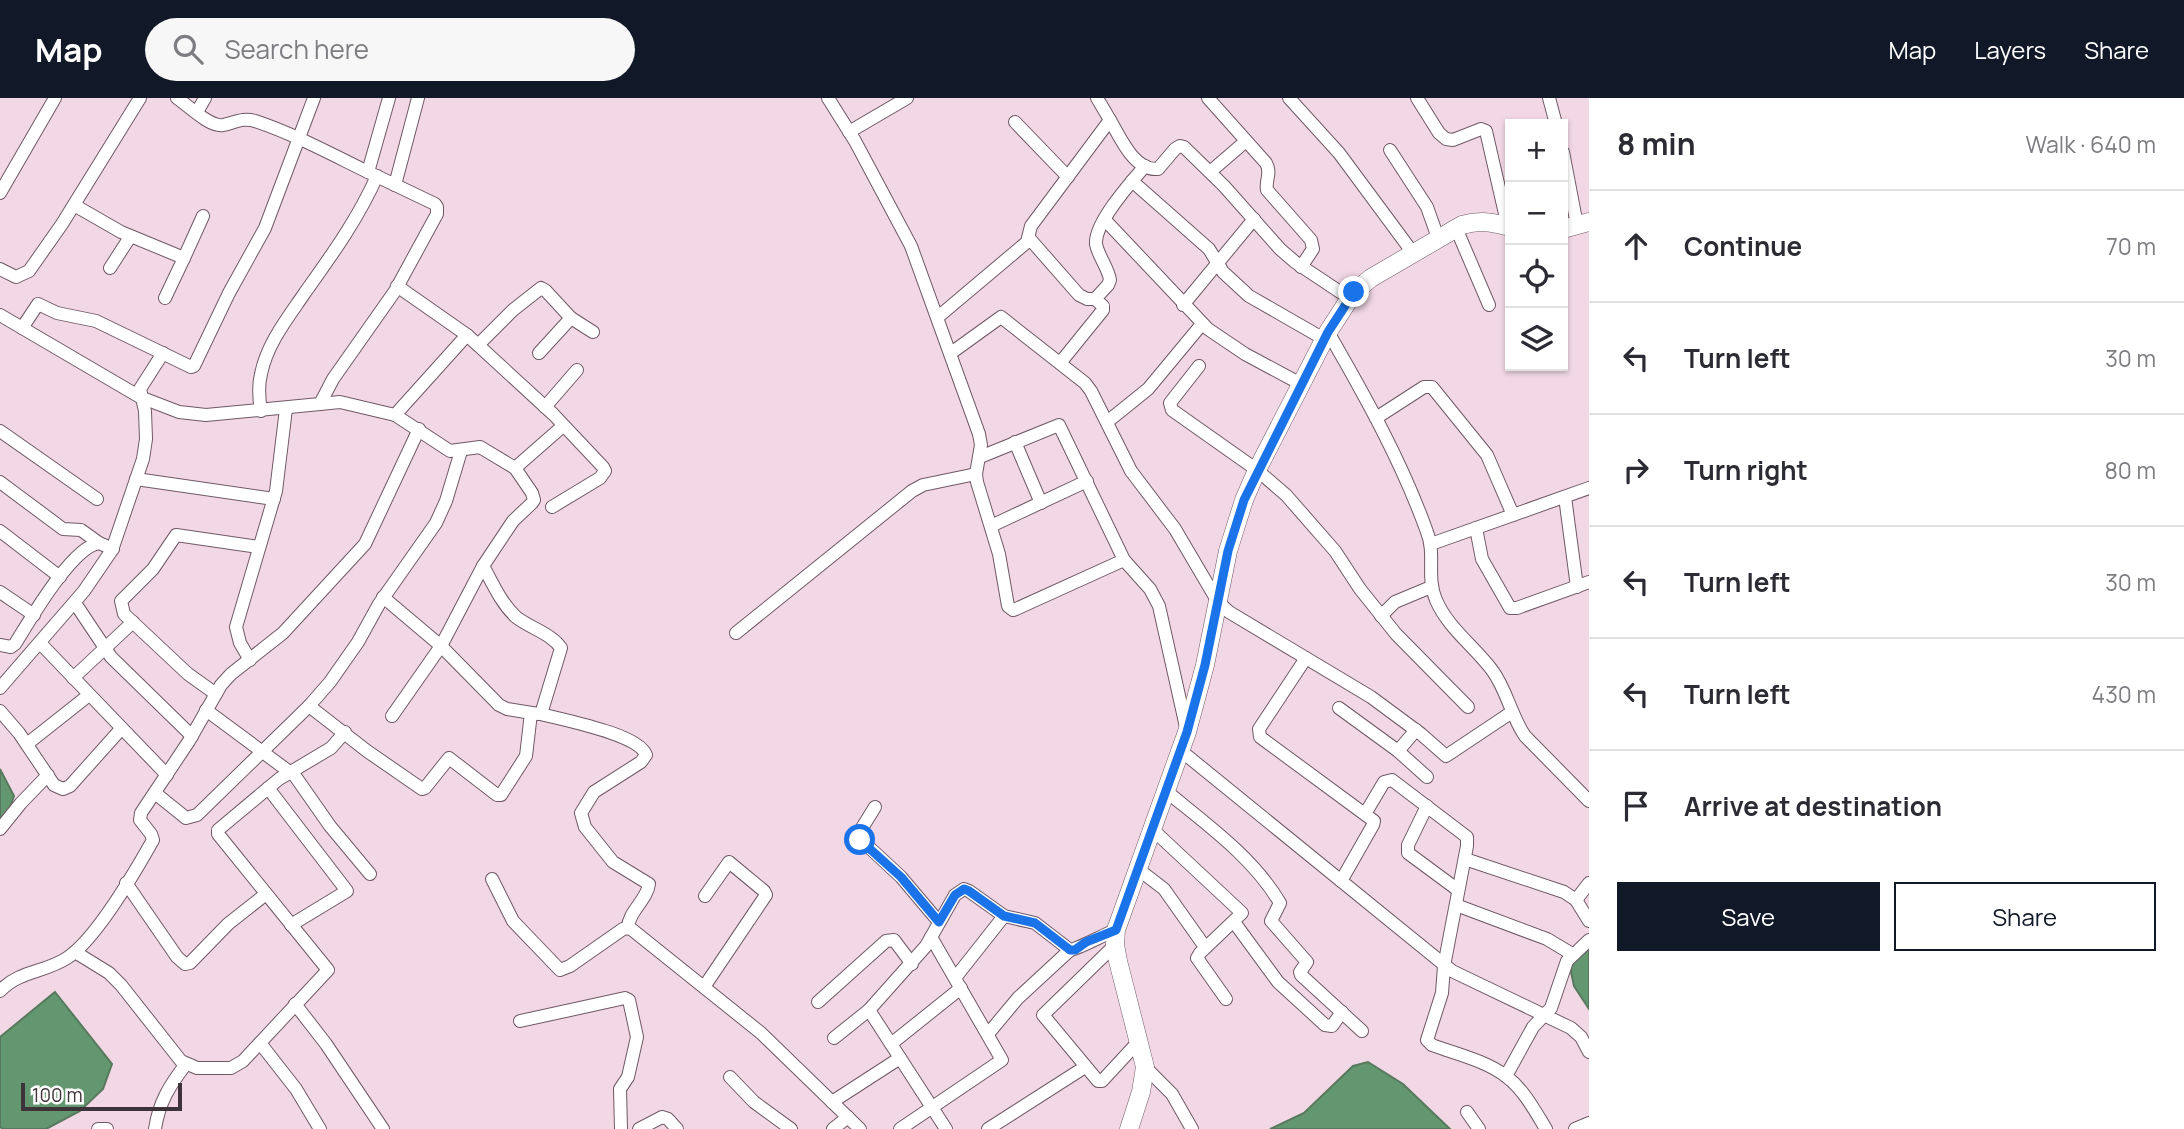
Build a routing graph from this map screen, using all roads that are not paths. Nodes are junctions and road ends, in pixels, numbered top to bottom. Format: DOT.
graph roads {
  1 [pos="55,98"];
  2 [pos="140,98"];
  3 [pos="177,98"];
  4 [pos="205,98"];
  5 [pos="314,98"];
  6 [pos="389,98"];
  7 [pos="418,98"];
  8 [pos="907,98"];
  9 [pos="1097,98"];
  10 [pos="1208,98"];
  11 [pos="1289,98"];
  12 [pos="1417,98"];
  13 [pos="1549,98"];
  14 [pos="834,100"];
  15 [pos="197,112"];
  16 [pos="1555,119"];
  17 [pos="1110,120"];
  18 [pos="1015,122"];
  19 [pos="849,132"];
  20 [pos="300,139"];
  21 [pos="1246,141"];
  22 [pos="1390,150"];
  23 [pos="1145,166"];
  24 [pos="1210,172"];
  25 [pos="1568,173"];
  26 [pos="372,174"];
  27 [pos="1068,177"];
  28 [pos="1132,181"];
  29 [pos="395,185"];
  30 [pos="0,193"];
  31 [pos="74,205"];
  32 [pos="1505,210"];
  33 [pos="203,215"];
  34 [pos="1254,219"];
  35 [pos="1105,220"];
  36 [pos="1505,226"];
  37 [pos="1581,227"];
  38 [pos="1456,228"];
  39 [pos="130,237"];
  40 [pos="1029,238"];
  41 [pos="1438,238"];
  42 [pos="1413,253"];
  43 [pos="184,258"];
  44 [pos="1217,263"];
  45 [pos="1301,267"];
  46 [pos="110,268"];
  47 [pos="0,270"];
  48 [pos="397,286"];
  49 [pos="165,298"];
  50 [pos="1349,298"];
  51 [pos="1095,299"];
  52 [pos="1183,305"];
  53 [pos="1489,305"];
  54 [pos="0,316"];
  55 [pos="937,317"];
  56 [pos="572,318"];
  57 [pos="1202,324"];
  58 [pos="22,328"];
  59 [pos="593,332"];
  60 [pos="467,335"];
  61 [pos="1326,335"];
  62 [pos="478,345"];
  63 [pos="539,353"];
  64 [pos="951,353"];
  65 [pos="163,354"];
  66 [pos="1060,363"];
  67 [pos="1199,366"];
  68 [pos="577,370"];
  69 [pos="1301,384"];
  70 [pos="140,397"];
  71 [pos="320,404"];
  72 [pos="545,407"];
  73 [pos="286,409"];
  74 [pos="261,411"];
  75 [pos="395,415"];
  76 [pos="1376,418"];
  77 [pos="1107,422"];
  78 [pos="564,425"];
  79 [pos="419,429"];
  80 [pos="0,431"];
  81 [pos="1015,442"];
  82 [pos="461,451"];
  83 [pos="980,457"];
  84 [pos="516,468"];
  85 [pos="1257,470"];
  86 [pos="976,474"];
  87 [pos="136,478"];
  88 [pos="1087,481"];
  89 [pos="0,482"];
  90 [pos="1589,488"];
  91 [pos="1565,497"];
  92 [pos="97,499"];
  93 [pos="274,499"];
  94 [pos="1041,503"];
  95 [pos="552,507"];
  96 [pos="1513,515"];
  97 [pos="991,526"];
  98 [pos="1476,528"];
  99 [pos="1,534"];
  100 [pos="99,543"];
  101 [pos="1431,544"];
  102 [pos="259,547"];
  103 [pos="113,549"];
  104 [pos="1124,560"];
  105 [pos="483,566"];
  106 [pos="60,577"];
  107 [pos="1583,584"];
  108 [pos="1431,587"];
  109 [pos="0,592"];
  110 [pos="383,597"];
  111 [pos="1218,602"];
  112 [pos="75,603"];
  113 [pos="34,615"];
  114 [pos="1381,616"];
  115 [pos="133,622"];
  116 [pos="736,634"];
  117 [pos="40,643"];
  118 [pos="0,645"];
  119 [pos="441,646"];
  120 [pos="105,649"];
  121 [pos="1306,658"];
  122 [pos="250,660"];
  123 [pos="73,678"];
  124 [pos="0,688"];
  125 [pos="216,694"];
  126 [pos="89,695"];
  127 [pos="309,706"];
  128 [pos="1468,707"];
  129 [pos="1339,708"];
  130 [pos="0,710"];
  131 [pos="206,710"];
  132 [pos="1512,712"];
  133 [pos="536,714"];
  134 [pos="392,716"];
  135 [pos="121,729"];
  136 [pos="1416,730"];
  137 [pos="345,732"];
  138 [pos="1187,732"];
  139 [pos="192,736"];
  140 [pos="27,744"];
  141 [pos="1181,750"];
  142 [pos="1398,751"];
  143 [pos="261,752"];
  144 [pos="289,771"];
  145 [pos="48,775"];
  146 [pos="167,775"];
  147 [pos="1427,777"];
  148 [pos="268,788"];
  149 [pos="1166,791"];
  150 [pos="155,793"];
  151 [pos="1589,802"];
  152 [pos="1427,806"];
  153 [pos="875,807"];
  154 [pos="1365,814"];
  155 [pos="0,829"];
  156 [pos="1152,829"];
  157 [pos="1465,859"];
  158 [pos="1138,869"];
  159 [pos="370,873"];
  160 [pos="492,879"];
  161 [pos="1341,881"];
  162 [pos="126,883"];
  163 [pos="1589,883"];
  164 [pos="1458,890"];
  165 [pos="267,894"];
  166 [pos="705,896"];
  167 [pos="1576,900"];
  168 [pos="1455,905"];
  169 [pos="1004,916"];
  170 [pos="1589,921"];
  171 [pos="939,922"];
  172 [pos="1234,922"];
  173 [pos="292,925"];
  174 [pos="628,927"];
  175 [pos="931,937"];
  176 [pos="1116,938"];
  177 [pos="1589,940"];
  178 [pos="1206,947"];
  179 [pos="1070,950"];
  180 [pos="75,952"];
  181 [pos="1572,954"];
  182 [pos="912,964"];
  183 [pos="1444,966"];
  184 [pos="958,983"];
  185 [pos="704,987"];
  186 [pos="0,991"];
  187 [pos="1226,999"];
  188 [pos="818,1003"];
  189 [pos="295,1004"];
  190 [pos="869,1010"];
  191 [pos="1342,1013"];
  192 [pos="1544,1015"];
  193 [pos="520,1021"];
  194 [pos="1362,1031"];
  195 [pos="988,1034"];
  196 [pos="834,1038"];
  197 [pos="1139,1041"];
  198 [pos="260,1042"];
  199 [pos="891,1044"];
  200 [pos="1589,1052"];
  201 [pos="900,1059"];
  202 [pos="186,1064"];
  203 [pos="1085,1067"];
  204 [pos="1145,1067"];
  205 [pos="1506,1076"];
  206 [pos="730,1077"];
  207 [pos="832,1102"];
  208 [pos="932,1108"];
  209 [pos="1466,1112"];
  210 [pos="848,1117"];
  211 [pos="1589,1123"];
  212 [pos="773,1125"];
  213 [pos="98,1129"];
  214 [pos="107,1129"];
  215 [pos="155,1129"];
  216 [pos="320,1129"];
  217 [pos="383,1129"];
  218 [pos="621,1129"];
  219 [pos="639,1129"];
  220 [pos="677,1129"];
  221 [pos="791,1129"];
  222 [pos="833,1129"];
  223 [pos="860,1129"];
  224 [pos="901,1129"];
  225 [pos="946,1129"];
  226 [pos="988,1129"];
  227 [pos="1129,1129"];
  228 [pos="1192,1129"];
  229 [pos="1479,1129"];
  230 [pos="1546,1129"];
  231 [pos="1575,1129"];
  1 -- 30 [label="street"];
  2 -- 31 [label="street"];
  3 -- 15 [label="street"];
  4 -- 15 [label="street"];
  5 -- 20 [label="street"];
  6 -- 26 [label="street"];
  7 -- 29 [label="street"];
  8 -- 19 [label="street"];
  9 -- 17 [label="street"];
  10 -- 21 [label="street"];
  11 -- 42 [label="street"];
  12 -- 32 [label="street"];
  13 -- 16 [label="street"];
  14 -- 19 [label="street"];
  15 -- 20 [label="street"];
  17 -- 23 [label="street"];
  17 -- 27 [label="street"];
  18 -- 27 [label="street"];
  19 -- 55 [label="street"];
  20 -- 26 [label="street"];
  20 -- 65 [label="street"];
  21 -- 24 [label="street"];
  21 -- 45 [label="street"];
  22 -- 41 [label="street"];
  23 -- 24 [label="street"];
  23 -- 28 [label="street"];
  24 -- 34 [label="street"];
  25 -- 37 [label="street"];
  26 -- 29 [label="street"];
  26 -- 74 [label="street"];
  27 -- 40 [label="street"];
  28 -- 35 [label="street"];
  28 -- 44 [label="street"];
  29 -- 48 [label="street"];
  31 -- 39 [label="street"];
  31 -- 47 [label="street"];
  33 -- 43 [label="street"];
  34 -- 44 [label="street"];
  34 -- 45 [label="street"];
  35 -- 51 [label="street"];
  35 -- 52 [label="street"];
  36 -- 38 [label="street"];
  38 -- 41 [label="street"];
  38 -- 53 [label="street"];
  39 -- 43 [label="street"];
  39 -- 46 [label="street"];
  40 -- 51 [label="street"];
  40 -- 55 [label="street"];
  41 -- 42 [label="street"];
  42 -- 50 [label="street"];
  43 -- 49 [label="street"];
  44 -- 52 [label="street"];
  44 -- 61 [label="street"];
  45 -- 50 [label="street"];
  48 -- 60 [label="street"];
  48 -- 71 [label="street"];
  50 -- 61 [label="street"];
  51 -- 66 [label="street"];
  52 -- 57 [label="street"];
  54 -- 58 [label="street"];
  55 -- 64 [label="street"];
  56 -- 59 [label="street"];
  56 -- 62 [label="street"];
  56 -- 63 [label="street"];
  57 -- 69 [label="street"];
  57 -- 77 [label="street"];
  58 -- 65 [label="street"];
  58 -- 70 [label="street"];
  60 -- 62 [label="street"];
  60 -- 75 [label="street"];
  61 -- 69 [label="street"];
  61 -- 76 [label="street"];
  62 -- 72 [label="street"];
  64 -- 66 [label="street"];
  64 -- 83 [label="street"];
  65 -- 70 [label="street"];
  66 -- 77 [label="street"];
  67 -- 85 [label="street"];
  68 -- 72 [label="street"];
  69 -- 85 [label="street"];
  70 -- 74 [label="street"];
  70 -- 87 [label="street"];
  71 -- 73 [label="street"];
  71 -- 75 [label="street"];
  72 -- 78 [label="street"];
  73 -- 74 [label="street"];
  73 -- 93 [label="street"];
  75 -- 79 [label="street"];
  76 -- 96 [label="street"];
  76 -- 101 [label="street"];
  77 -- 111 [label="street"];
  78 -- 84 [label="street"];
  78 -- 95 [label="street"];
  79 -- 82 [label="street"];
  79 -- 122 [label="street"];
  80 -- 92 [label="street"];
  81 -- 83 [label="street"];
  81 -- 88 [label="street"];
  81 -- 94 [label="street"];
  82 -- 84 [label="street"];
  82 -- 110 [label="street"];
  83 -- 86 [label="street"];
  84 -- 105 [label="street"];
  85 -- 111 [label="street"];
  85 -- 114 [label="street"];
  86 -- 97 [label="street"];
  86 -- 116 [label="street"];
  87 -- 93 [label="street"];
  87 -- 103 [label="street"];
  88 -- 94 [label="street"];
  88 -- 104 [label="street"];
  89 -- 100 [label="street"];
  90 -- 91 [label="street"];
  91 -- 96 [label="street"];
  91 -- 107 [label="street"];
  93 -- 102 [label="street"];
  94 -- 97 [label="street"];
  96 -- 98 [label="street"];
  97 -- 104 [label="street"];
  98 -- 101 [label="street"];
  98 -- 107 [label="street"];
  99 -- 106 [label="street"];
  100 -- 103 [label="street"];
  100 -- 106 [label="street"];
  101 -- 108 [label="street"];
  102 -- 115 [label="street"];
  102 -- 122 [label="street"];
  103 -- 112 [label="street"];
  104 -- 138 [label="street"];
  105 -- 119 [label="street"];
  105 -- 133 [label="street"];
  106 -- 113 [label="street"];
  108 -- 114 [label="street"];
  108 -- 132 [label="street"];
  109 -- 113 [label="street"];
  110 -- 119 [label="street"];
  110 -- 127 [label="street"];
  111 -- 121 [label="street"];
  111 -- 138 [label="street"];
  112 -- 117 [label="street"];
  112 -- 120 [label="street"];
  113 -- 118 [label="street"];
  114 -- 128 [label="street"];
  115 -- 120 [label="street"];
  115 -- 125 [label="street"];
  117 -- 123 [label="street"];
  117 -- 124 [label="street"];
  119 -- 133 [label="street"];
  119 -- 134 [label="street"];
  120 -- 123 [label="street"];
  120 -- 139 [label="street"];
  121 -- 136 [label="street"];
  121 -- 154 [label="street"];
  122 -- 125 [label="street"];
  123 -- 126 [label="street"];
  125 -- 131 [label="street"];
  126 -- 135 [label="street"];
  126 -- 140 [label="street"];
  127 -- 137 [label="street"];
  127 -- 143 [label="street"];
  129 -- 142 [label="street"];
  130 -- 140 [label="street"];
  131 -- 139 [label="street"];
  131 -- 143 [label="street"];
  132 -- 136 [label="street"];
  132 -- 151 [label="street"];
  133 -- 137 [label="street"];
  133 -- 174 [label="street"];
  135 -- 145 [label="street"];
  135 -- 146 [label="street"];
  136 -- 142 [label="street"];
  137 -- 144 [label="street"];
  138 -- 141 [label="street"];
  139 -- 146 [label="street"];
  140 -- 145 [label="street"];
  141 -- 149 [label="street"];
  141 -- 161 [label="street"];
  142 -- 147 [label="street"];
  143 -- 144 [label="street"];
  143 -- 150 [label="street"];
  144 -- 148 [label="street"];
  144 -- 159 [label="street"];
  145 -- 155 [label="street"];
  146 -- 150 [label="street"];
  148 -- 165 [label="street"];
  148 -- 173 [label="street"];
  149 -- 156 [label="street"];
  149 -- 191 [label="street"];
  150 -- 162 [label="street"];
  152 -- 154 [label="street"];
  152 -- 157 [label="street"];
  152 -- 164 [label="street"];
  153 -- 171 [label="street"];
  154 -- 161 [label="street"];
  156 -- 158 [label="street"];
  156 -- 172 [label="street"];
  157 -- 164 [label="street"];
  157 -- 167 [label="street"];
  158 -- 176 [label="street"];
  158 -- 178 [label="street"];
  160 -- 174 [label="street"];
  161 -- 183 [label="street"];
  162 -- 165 [label="street"];
  162 -- 180 [label="street"];
  163 -- 167 [label="street"];
  164 -- 168 [label="street"];
  165 -- 173 [label="street"];
  166 -- 185 [label="street"];
  167 -- 170 [label="street"];
  168 -- 181 [label="street"];
  168 -- 183 [label="street"];
  169 -- 171 [label="street"];
  169 -- 179 [label="street"];
  169 -- 184 [label="street"];
  171 -- 175 [label="street"];
  172 -- 178 [label="street"];
  172 -- 191 [label="street"];
  173 -- 189 [label="street"];
  174 -- 185 [label="street"];
  175 -- 182 [label="street"];
  175 -- 184 [label="street"];
  176 -- 179 [label="street"];
  176 -- 197 [label="street"];
  176 -- 203 [label="street"];
  177 -- 181 [label="street"];
  178 -- 187 [label="street"];
  179 -- 195 [label="street"];
  180 -- 186 [label="street"];
  180 -- 202 [label="street"];
  181 -- 192 [label="street"];
  182 -- 188 [label="street"];
  182 -- 190 [label="street"];
  183 -- 192 [label="street"];
  183 -- 205 [label="street"];
  184 -- 195 [label="street"];
  184 -- 199 [label="street"];
  185 -- 207 [label="street"];
  189 -- 198 [label="street"];
  189 -- 217 [label="street"];
  190 -- 196 [label="street"];
  190 -- 199 [label="street"];
  191 -- 194 [label="street"];
  192 -- 200 [label="street"];
  192 -- 205 [label="street"];
  193 -- 218 [label="street"];
  195 -- 208 [label="street"];
  197 -- 203 [label="street"];
  197 -- 204 [label="street"];
  198 -- 202 [label="street"];
  198 -- 216 [label="street"];
  199 -- 201 [label="street"];
  201 -- 207 [label="street"];
  201 -- 208 [label="street"];
  202 -- 215 [label="street"];
  203 -- 226 [label="street"];
  204 -- 227 [label="street"];
  204 -- 228 [label="street"];
  205 -- 230 [label="street"];
  206 -- 212 [label="street"];
  207 -- 210 [label="street"];
  208 -- 224 [label="street"];
  208 -- 225 [label="street"];
  209 -- 229 [label="street"];
  210 -- 222 [label="street"];
  210 -- 223 [label="street"];
  211 -- 231 [label="street"];
  212 -- 221 [label="street"];
  213 -- 214 [label="street"];
  219 -- 220 [label="street"];
}
